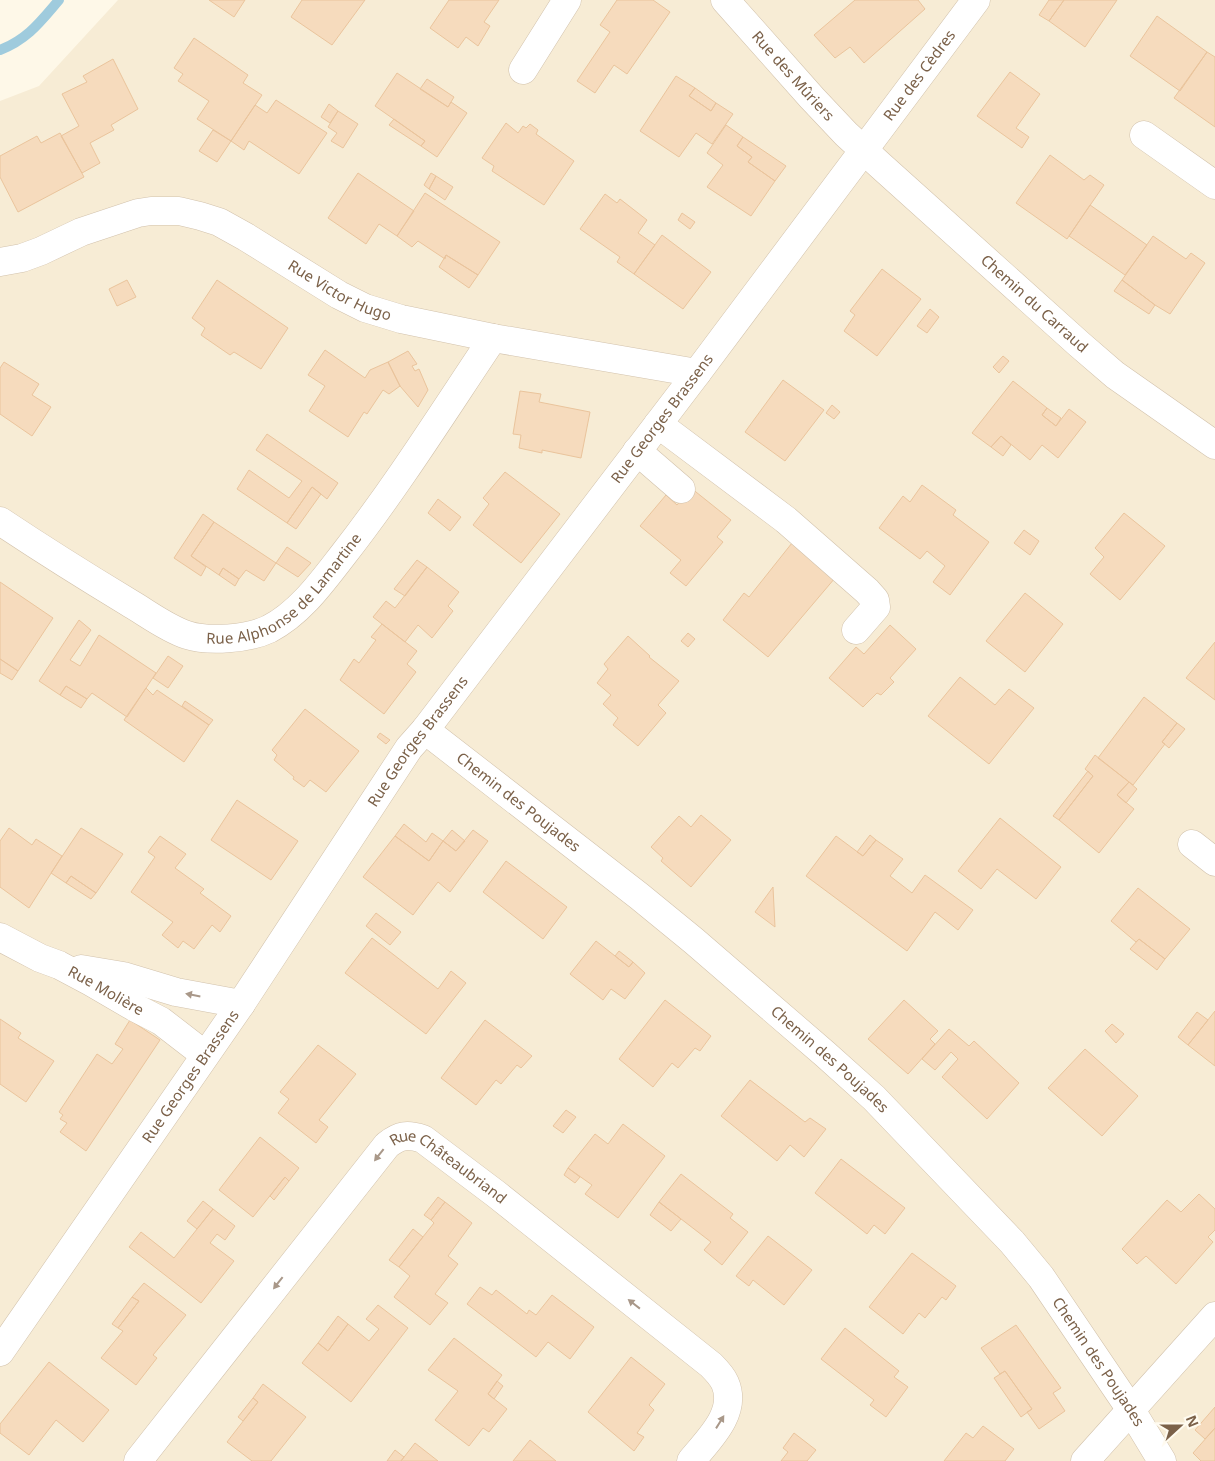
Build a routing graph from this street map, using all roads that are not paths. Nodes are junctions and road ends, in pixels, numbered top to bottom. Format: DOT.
graph roads {
  1 [pos="567,0"];
  2 [pos="725,0"];
  3 [pos="975,0"];
  4 [pos="523,70"];
  5 [pos="1144,135"];
  6 [pos="863,150"];
  7 [pos="1215,185"];
  8 [pos="0,262"];
  9 [pos="493,338"];
  10 [pos="697,373"];
  11 [pos="658,424"];
  12 [pos="1215,445"];
  13 [pos="638,451"];
  14 [pos="681,489"];
  15 [pos="0,521"];
  16 [pos="856,630"];
  17 [pos="425,730"];
  18 [pos="1192,844"];
  19 [pos="1215,862"];
  20 [pos="0,937"];
  21 [pos="59,965"];
  22 [pos="240,1004"];
  23 [pos="205,1055"];
  24 [pos="1215,1316"];
  25 [pos="0,1352"];
  26 [pos="1131,1410"];
  27 [pos="138,1461"];
  28 [pos="691,1461"];
  29 [pos="1085,1461"];
  30 [pos="1162,1461"];
  1 -- 4 [label="street"];
  2 -- 6 [label="street, Rue des Mûriers"];
  3 -- 6 [label="street, Rue des Cèdres"];
  5 -- 7 [label="street"];
  6 -- 10 [label="street, Rue Georges Brassens"];
  6 -- 12 [label="street, Chemin du Carraud"];
  8 -- 9 [label="street, Rue Victor Hugo"];
  9 -- 10 [label="street, Rue Victor Hugo"];
  9 -- 15 [label="street, Rue Alphonse de Lamartine"];
  10 -- 11 [label="street, Rue Georges Brassens"];
  11 -- 13 [label="street, Rue Georges Brassens"];
  11 -- 16 [label="street"];
  13 -- 14 [label="street"];
  13 -- 17 [label="street, Rue Georges Brassens"];
  17 -- 22 [label="street, Rue Georges Brassens"];
  17 -- 26 [label="street, Chemin des Poujades"];
  18 -- 19 [label="street"];
  20 -- 21 [label="street, Rue Molière"];
  22 -- 21 [label="street, one-way"];
  21 -- 23 [label="street, Rue Molière"];
  22 -- 23 [label="street, Rue Georges Brassens"];
  23 -- 25 [label="street, Rue Georges Brassens"];
  24 -- 26 [label="street"];
  26 -- 29 [label="street"];
  26 -- 30 [label="street, Chemin des Poujades"];
  28 -- 27 [label="street, Rue Châteaubriand, one-way"];
}
